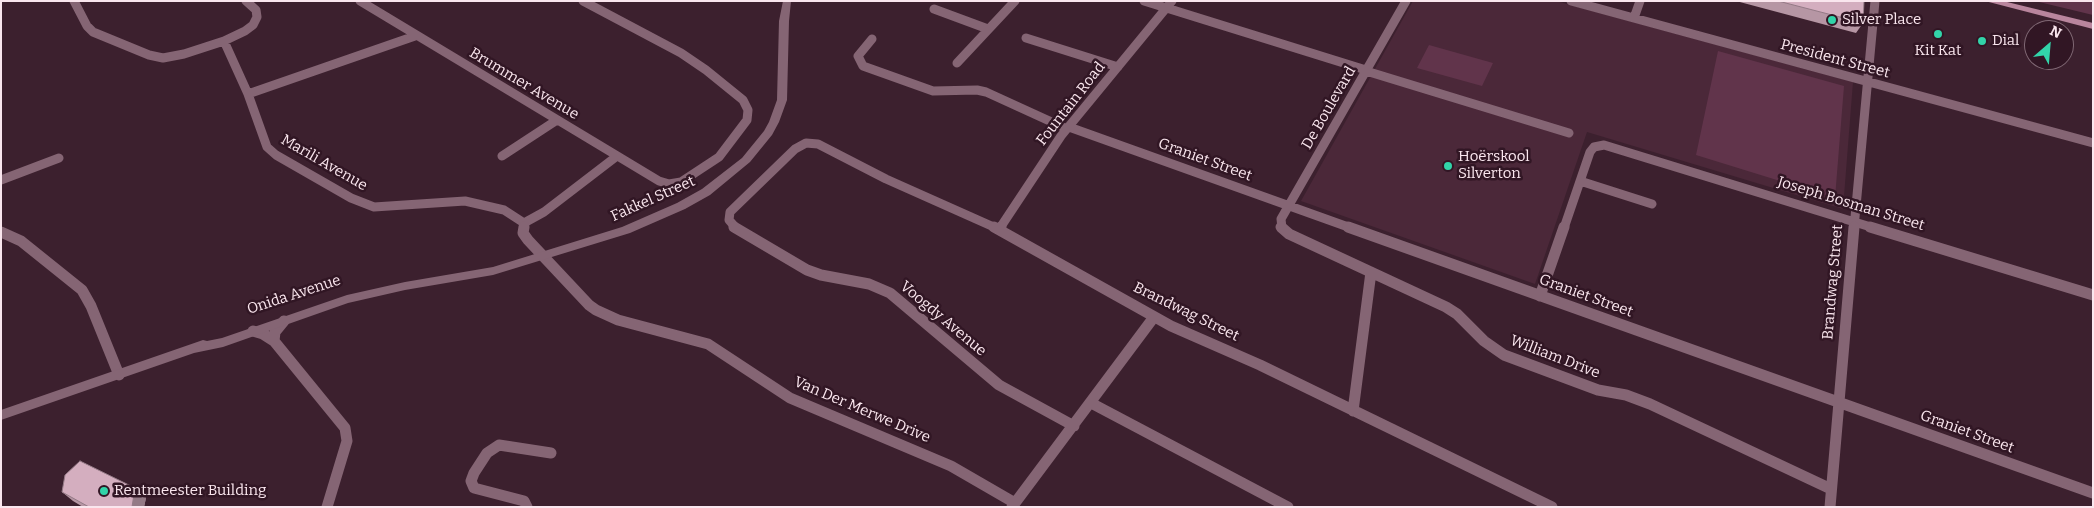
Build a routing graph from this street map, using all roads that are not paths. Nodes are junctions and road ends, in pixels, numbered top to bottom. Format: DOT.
graph roads {
  1 [pos="74,1"];
  2 [pos="246,1"];
  3 [pos="360,1"];
  4 [pos="583,1"];
  5 [pos="787,1"];
  6 [pos="1014,1"];
  7 [pos="1144,1"];
  8 [pos="1406,1"];
  9 [pos="1570,1"];
  10 [pos="1640,1"];
  11 [pos="1875,1"];
  12 [pos="1990,1"];
  13 [pos="2021,1"];
  14 [pos="1169,5"];
  15 [pos="934,9"];
  16 [pos="1634,18"];
  17 [pos="2093,19"];
  18 [pos="2093,26"];
  19 [pos="988,29"];
  20 [pos="415,36"];
  21 [pos="1026,38"];
  22 [pos="872,39"];
  23 [pos="224,41"];
  24 [pos="957,63"];
  25 [pos="1118,67"];
  26 [pos="1366,71"];
  27 [pos="1866,81"];
  28 [pos="248,94"];
  29 [pos="557,120"];
  30 [pos="1068,128"];
  31 [pos="1569,133"];
  32 [pos="808,143"];
  33 [pos="2093,143"];
  34 [pos="502,156"];
  35 [pos="617,156"];
  36 [pos="59,158"];
  37 [pos="1,180"];
  38 [pos="1580,181"];
  39 [pos="1652,204"];
  40 [pos="1288,205"];
  41 [pos="1855,221"];
  42 [pos="524,223"];
  43 [pos="999,229"];
  44 [pos="1282,229"];
  45 [pos="1,232"];
  46 [pos="544,256"];
  47 [pos="1371,272"];
  48 [pos="405,286"];
  49 [pos="2093,295"];
  50 [pos="1540,296"];
  51 [pos="1154,317"];
  52 [pos="284,321"];
  53 [pos="253,331"];
  54 [pos="274,341"];
  55 [pos="196,349"];
  56 [pos="119,375"];
  57 [pos="1839,402"];
  58 [pos="1090,403"];
  59 [pos="1353,412"];
  60 [pos="1,415"];
  61 [pos="1074,426"];
  62 [pos="551,453"];
  63 [pos="1831,488"];
  64 [pos="2093,494"];
  65 [pos="1013,505"];
  66 [pos="327,507"];
  67 [pos="527,507"];
  68 [pos="1288,507"];
  69 [pos="1552,507"];
  70 [pos="1830,507"];
  1 -- 23 [label="street"];
  2 -- 23 [label="street"];
  3 -- 20 [label="street, Brummer Avenue"];
  4 -- 35 [label="street, Brummer Avenue"];
  5 -- 46 [label="street, Fakkel Street"];
  6 -- 19 [label="street"];
  7 -- 14 [label="street"];
  8 -- 26 [label="street, De Boulevard"];
  9 -- 16 [label="street, President Street"];
  10 -- 16 [label="street"];
  11 -- 27 [label="street, Brandwag Street"];
  12 -- 18 [label="main road"];
  13 -- 17 [label="main road"];
  14 -- 25 [label="street, Fountain Road"];
  14 -- 26 [label="street"];
  15 -- 19 [label="street"];
  16 -- 27 [label="street, President Street"];
  19 -- 24 [label="street"];
  20 -- 28 [label="street"];
  20 -- 29 [label="street, Brummer Avenue"];
  21 -- 25 [label="street"];
  22 -- 30 [label="street, Graniet Street"];
  23 -- 28 [label="street, Marili Avenue"];
  25 -- 30 [label="street, Fountain Road"];
  26 -- 31 [label="street"];
  26 -- 40 [label="street, De Boulevard"];
  27 -- 33 [label="street, President Street"];
  27 -- 41 [label="street, Brandwag Street"];
  28 -- 42 [label="street, Marili Avenue"];
  29 -- 34 [label="street"];
  29 -- 35 [label="street, Brummer Avenue"];
  30 -- 40 [label="street, Graniet Street"];
  30 -- 43 [label="street, Fountain Road"];
  32 -- 43 [label="street, Brandwag Street"];
  32 -- 61 [label="street, Voogdy Avenue"];
  35 -- 42 [label="street"];
  36 -- 37 [label="street"];
  38 -- 39 [label="street"];
  38 -- 41 [label="street, Joseph Bosman Street"];
  38 -- 50 [label="street"];
  40 -- 44 [label="street, De Boulevard"];
  40 -- 50 [label="street, Graniet Street"];
  41 -- 49 [label="street, Joseph Bosman Street"];
  41 -- 57 [label="street, Brandwag Street"];
  42 -- 46 [label="street"];
  43 -- 51 [label="street, Brandwag Street"];
  44 -- 47 [label="street, William Drive"];
  45 -- 56 [label="street"];
  46 -- 48 [label="street, Onida Avenue"];
  46 -- 65 [label="street, Van Der Merwe Drive"];
  47 -- 59 [label="street"];
  47 -- 63 [label="street, William Drive"];
  48 -- 52 [label="street, Onida Avenue"];
  48 -- 55 [label="street, Onida Avenue"];
  50 -- 57 [label="street, Graniet Street"];
  51 -- 58 [label="street"];
  51 -- 59 [label="street, Brandwag Street"];
  52 -- 53 [label="street, Onida Avenue"];
  52 -- 54 [label="street"];
  53 -- 54 [label="street"];
  53 -- 55 [label="street, Onida Avenue"];
  54 -- 66 [label="street"];
  55 -- 56 [label="street, Onida Avenue"];
  56 -- 60 [label="street, Onida Avenue"];
  57 -- 63 [label="street, Brandwag Street"];
  57 -- 64 [label="street, Graniet Street"];
  58 -- 61 [label="street"];
  58 -- 68 [label="street"];
  59 -- 69 [label="street, Brandwag Street"];
  61 -- 65 [label="street"];
  62 -- 67 [label="street"];
  63 -- 70 [label="street, Brandwag Street"];
}
